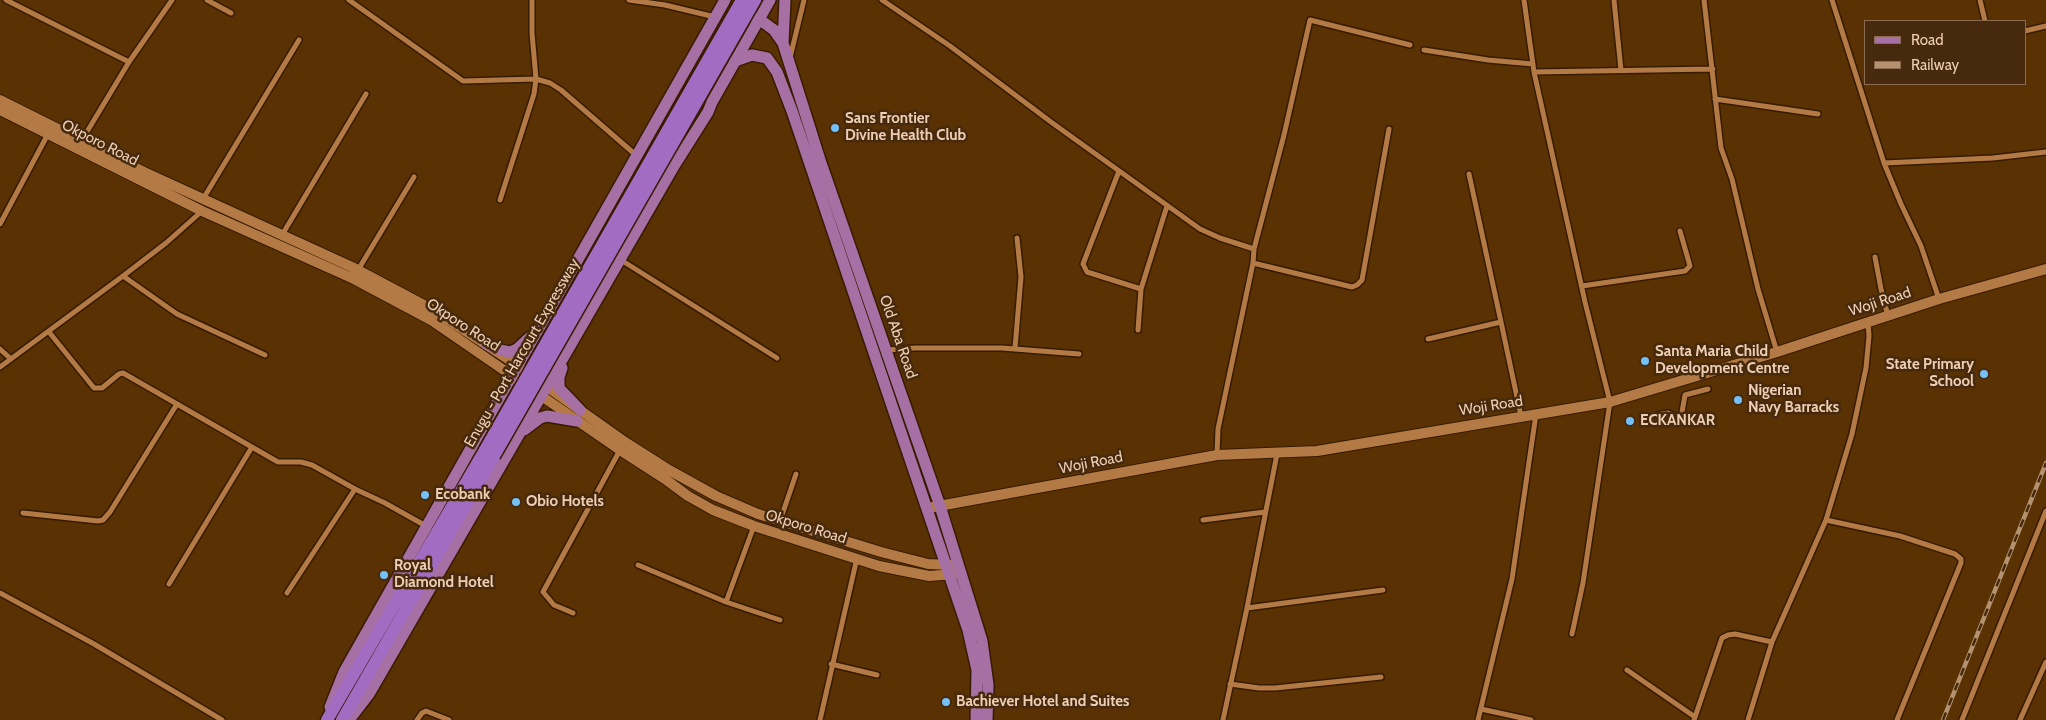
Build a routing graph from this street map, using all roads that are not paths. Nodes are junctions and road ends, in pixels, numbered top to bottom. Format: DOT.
graph roads {
  1 [pos="6,0"];
  2 [pos="172,0"];
  3 [pos="207,0"];
  4 [pos="349,0"];
  5 [pos="532,0"];
  6 [pos="629,0"];
  7 [pos="725,0"];
  8 [pos="742,0"];
  9 [pos="755,0"];
  10 [pos="770,0"];
  11 [pos="785,0"];
  12 [pos="804,0"];
  13 [pos="882,0"];
  14 [pos="1524,0"];
  15 [pos="1614,0"];
  16 [pos="1704,0"];
  17 [pos="1832,0"];
  18 [pos="1980,0"];
  19 [pos="640,1"];
  20 [pos="230,13"];
  21 [pos="716,17"];
  22 [pos="760,19"];
  23 [pos="1985,20"];
  24 [pos="2046,26"];
  25 [pos="2026,31"];
  26 [pos="299,40"];
  27 [pos="783,43"];
  28 [pos="1410,45"];
  29 [pos="1424,50"];
  30 [pos="735,61"];
  31 [pos="128,62"];
  32 [pos="789,63"];
  33 [pos="1533,64"];
  34 [pos="1713,69"];
  35 [pos="1621,70"];
  36 [pos="1534,72"];
  37 [pos="536,78"];
  38 [pos="366,94"];
  39 [pos="1715,99"];
  40 [pos="0,100"];
  41 [pos="712,102"];
  42 [pos="667,104"];
  43 [pos="0,110"];
  44 [pos="1818,114"];
  45 [pos="1389,129"];
  46 [pos="48,134"];
  47 [pos="82,140"];
  48 [pos="2046,152"];
  49 [pos="638,157"];
  50 [pos="1884,162"];
  51 [pos="1119,171"];
  52 [pos="1469,174"];
  53 [pos="414,176"];
  54 [pos="203,200"];
  55 [pos="500,200"];
  56 [pos="1167,206"];
  57 [pos="202,211"];
  58 [pos="0,224"];
  59 [pos="1680,231"];
  60 [pos="282,235"];
  61 [pos="1017,238"];
  62 [pos="1254,249"];
  63 [pos="1875,257"];
  64 [pos="620,259"];
  65 [pos="1253,263"];
  66 [pos="2046,269"];
  67 [pos="358,270"];
  68 [pos="123,276"];
  69 [pos="1582,286"];
  70 [pos="1141,289"];
  71 [pos="1939,299"];
  72 [pos="547,316"];
  73 [pos="1888,316"];
  74 [pos="1501,322"];
  75 [pos="1868,322"];
  76 [pos="1138,330"];
  77 [pos="49,332"];
  78 [pos="1428,339"];
  79 [pos="486,344"];
  80 [pos="1015,348"];
  81 [pos="0,349"];
  82 [pos="569,349"];
  83 [pos="886,350"];
  84 [pos="1777,352"];
  85 [pos="1079,354"];
  86 [pos="265,355"];
  87 [pos="777,358"];
  88 [pos="11,359"];
  89 [pos="0,367"];
  90 [pos="516,371"];
  91 [pos="1708,389"];
  92 [pos="544,392"];
  93 [pos="1610,402"];
  94 [pos="177,404"];
  95 [pos="1536,413"];
  96 [pos="1656,415"];
  97 [pos="578,416"];
  98 [pos="1521,416"];
  99 [pos="519,434"];
  100 [pos="252,447"];
  101 [pos="620,450"];
  102 [pos="490,453"];
  103 [pos="1277,454"];
  104 [pos="1217,455"];
  105 [pos="796,474"];
  106 [pos="355,489"];
  107 [pos="940,506"];
  108 [pos="928,508"];
  109 [pos="2046,511"];
  110 [pos="1265,512"];
  111 [pos="23,513"];
  112 [pos="1203,520"];
  113 [pos="1826,520"];
  114 [pos="780,521"];
  115 [pos="754,526"];
  116 [pos="427,527"];
  117 [pos="857,558"];
  118 [pos="638,565"];
  119 [pos="954,570"];
  120 [pos="170,584"];
  121 [pos="1383,590"];
  122 [pos="0,593"];
  123 [pos="287,593"];
  124 [pos="726,602"];
  125 [pos="1248,608"];
  126 [pos="573,613"];
  127 [pos="780,620"];
  128 [pos="1572,634"];
  129 [pos="1772,642"];
  130 [pos="2046,662"];
  131 [pos="832,664"];
  132 [pos="1627,670"];
  133 [pos="877,675"];
  134 [pos="1381,677"];
  135 [pos="1230,684"];
  136 [pos="1481,709"];
  137 [pos="1695,719"];
  138 [pos="222,720"];
  139 [pos="326,720"];
  140 [pos="342,720"];
  141 [pos="349,720"];
  142 [pos="417,720"];
  143 [pos="449,720"];
  144 [pos="820,720"];
  145 [pos="976,720"];
  146 [pos="987,720"];
  147 [pos="1223,720"];
  148 [pos="1478,720"];
  149 [pos="1531,720"];
  150 [pos="1748,720"];
  151 [pos="1897,720"];
  152 [pos="1962,720"];
  153 [pos="2020,720"];
  1 -- 31 [label="street"];
  2 -- 31 [label="street"];
  3 -- 20 [label="street"];
  4 -- 37 [label="street"];
  5 -- 37 [label="street"];
  6 -- 19 [label="street"];
  7 -- 21 [label="main road"];
  8 -- 102 [label="highway, Enugu - Port Harcourt Expressway, bridge"];
  9 -- 102 [label="highway, Enugu - Port Harcourt Expressway, bridge"];
  10 -- 22 [label="main road"];
  11 -- 27 [label="main road"];
  12 -- 32 [label="street"];
  13 -- 51 [label="street"];
  14 -- 33 [label="street"];
  15 -- 35 [label="street"];
  16 -- 34 [label="street"];
  17 -- 50 [label="street"];
  18 -- 23 [label="street"];
  19 -- 21 [label="street"];
  21 -- 22 [label="main road"];
  21 -- 42 [label="main road"];
  22 -- 27 [label="main road, Old Aba Road"];
  22 -- 30 [label="main road"];
  24 -- 25 [label="street"];
  26 -- 54 [label="street"];
  27 -- 32 [label="main road, Old Aba Road"];
  28 -- 62 [label="street"];
  29 -- 33 [label="street"];
  30 -- 41 [label="main road"];
  30 -- 108 [label="main road, Old Aba Road"];
  31 -- 47 [label="street"];
  32 -- 83 [label="main road, Old Aba Road"];
  33 -- 36 [label="street"];
  34 -- 35 [label="street"];
  34 -- 39 [label="street"];
  35 -- 36 [label="street"];
  36 -- 69 [label="street"];
  37 -- 49 [label="street"];
  37 -- 55 [label="street"];
  38 -- 60 [label="street"];
  39 -- 44 [label="street"];
  39 -- 84 [label="street"];
  40 -- 47 [label="main road, Okporo Road"];
  41 -- 42 [label="main road"];
  41 -- 64 [label="main road"];
  42 -- 49 [label="main road"];
  43 -- 46 [label="main road, Okporo Road"];
  45 -- 65 [label="street"];
  46 -- 57 [label="main road, Okporo Road"];
  46 -- 58 [label="street"];
  47 -- 54 [label="main road, Okporo Road"];
  48 -- 50 [label="street"];
  49 -- 72 [label="main road"];
  50 -- 71 [label="street"];
  51 -- 56 [label="street"];
  51 -- 70 [label="street"];
  52 -- 74 [label="street"];
  53 -- 67 [label="street"];
  54 -- 60 [label="main road, Okporo Road"];
  56 -- 62 [label="street"];
  56 -- 70 [label="street"];
  57 -- 68 [label="street"];
  57 -- 90 [label="main road, Okporo Road"];
  59 -- 69 [label="street"];
  60 -- 67 [label="main road, Okporo Road"];
  61 -- 80 [label="street"];
  62 -- 65 [label="street"];
  63 -- 73 [label="street"];
  64 -- 82 [label="main road"];
  64 -- 87 [label="street"];
  65 -- 104 [label="street"];
  66 -- 71 [label="main road, Woji Road"];
  67 -- 79 [label="main road, Okporo Road"];
  68 -- 77 [label="street"];
  68 -- 86 [label="street"];
  69 -- 93 [label="street"];
  70 -- 76 [label="street"];
  71 -- 73 [label="main road, Woji Road"];
  72 -- 79 [label="main road"];
  72 -- 90 [label="main road"];
  73 -- 75 [label="main road, Woji Road"];
  74 -- 78 [label="street"];
  74 -- 98 [label="street"];
  75 -- 84 [label="main road, Woji Road"];
  75 -- 113 [label="street"];
  77 -- 88 [label="street"];
  77 -- 94 [label="street"];
  79 -- 90 [label="main road, Okporo Road"];
  80 -- 83 [label="street"];
  80 -- 85 [label="street"];
  81 -- 88 [label="street"];
  82 -- 92 [label="main road"];
  82 -- 97 [label="main road"];
  83 -- 107 [label="main road, Old Aba Road"];
  84 -- 93 [label="main road, Woji Road"];
  88 -- 89 [label="street"];
  90 -- 92 [label="main road, Okporo Road"];
  90 -- 116 [label="main road"];
  91 -- 96 [label="street"];
  92 -- 97 [label="main road, Okporo Road"];
  92 -- 99 [label="main road"];
  93 -- 95 [label="main road, Woji Road"];
  93 -- 128 [label="street"];
  94 -- 100 [label="street"];
  94 -- 111 [label="street"];
  95 -- 98 [label="main road, Woji Road"];
  95 -- 136 [label="street"];
  97 -- 99 [label="main road"];
  97 -- 101 [label="main road, Okporo Road"];
  97 -- 114 [label="main road, Okporo Road"];
  98 -- 103 [label="main road, Woji Road"];
  99 -- 141 [label="main road"];
  100 -- 106 [label="street"];
  100 -- 120 [label="street"];
  101 -- 115 [label="main road, Okporo Road"];
  101 -- 126 [label="street"];
  102 -- 139 [label="highway, Enugu - Port Harcourt Expressway"];
  102 -- 140 [label="highway, Enugu - Port Harcourt Expressway"];
  103 -- 104 [label="main road, Woji Road"];
  103 -- 110 [label="street"];
  104 -- 107 [label="main road, Woji Road"];
  105 -- 114 [label="street"];
  106 -- 116 [label="street"];
  106 -- 123 [label="street"];
  107 -- 108 [label="main road, Woji Road"];
  107 -- 119 [label="main road, Old Aba Road"];
  108 -- 119 [label="main road, Old Aba Road"];
  109 -- 152 [label="street"];
  110 -- 112 [label="street"];
  110 -- 125 [label="street"];
  113 -- 129 [label="street"];
  113 -- 151 [label="street"];
  114 -- 119 [label="main road, Okporo Road"];
  115 -- 117 [label="main road, Okporo Road"];
  115 -- 124 [label="street"];
  116 -- 139 [label="main road"];
  117 -- 119 [label="main road, Okporo Road"];
  117 -- 131 [label="street"];
  118 -- 124 [label="street"];
  119 -- 145 [label="main road, Old Aba Road"];
  119 -- 146 [label="main road, Old Aba Road"];
  121 -- 125 [label="street"];
  122 -- 138 [label="street"];
  124 -- 127 [label="street"];
  125 -- 135 [label="street"];
  129 -- 137 [label="street"];
  129 -- 150 [label="street"];
  130 -- 153 [label="street"];
  131 -- 133 [label="street"];
  131 -- 144 [label="street"];
  132 -- 137 [label="street"];
  134 -- 135 [label="street"];
  135 -- 147 [label="street"];
  136 -- 148 [label="street"];
  136 -- 149 [label="street"];
  142 -- 143 [label="street"];
}
